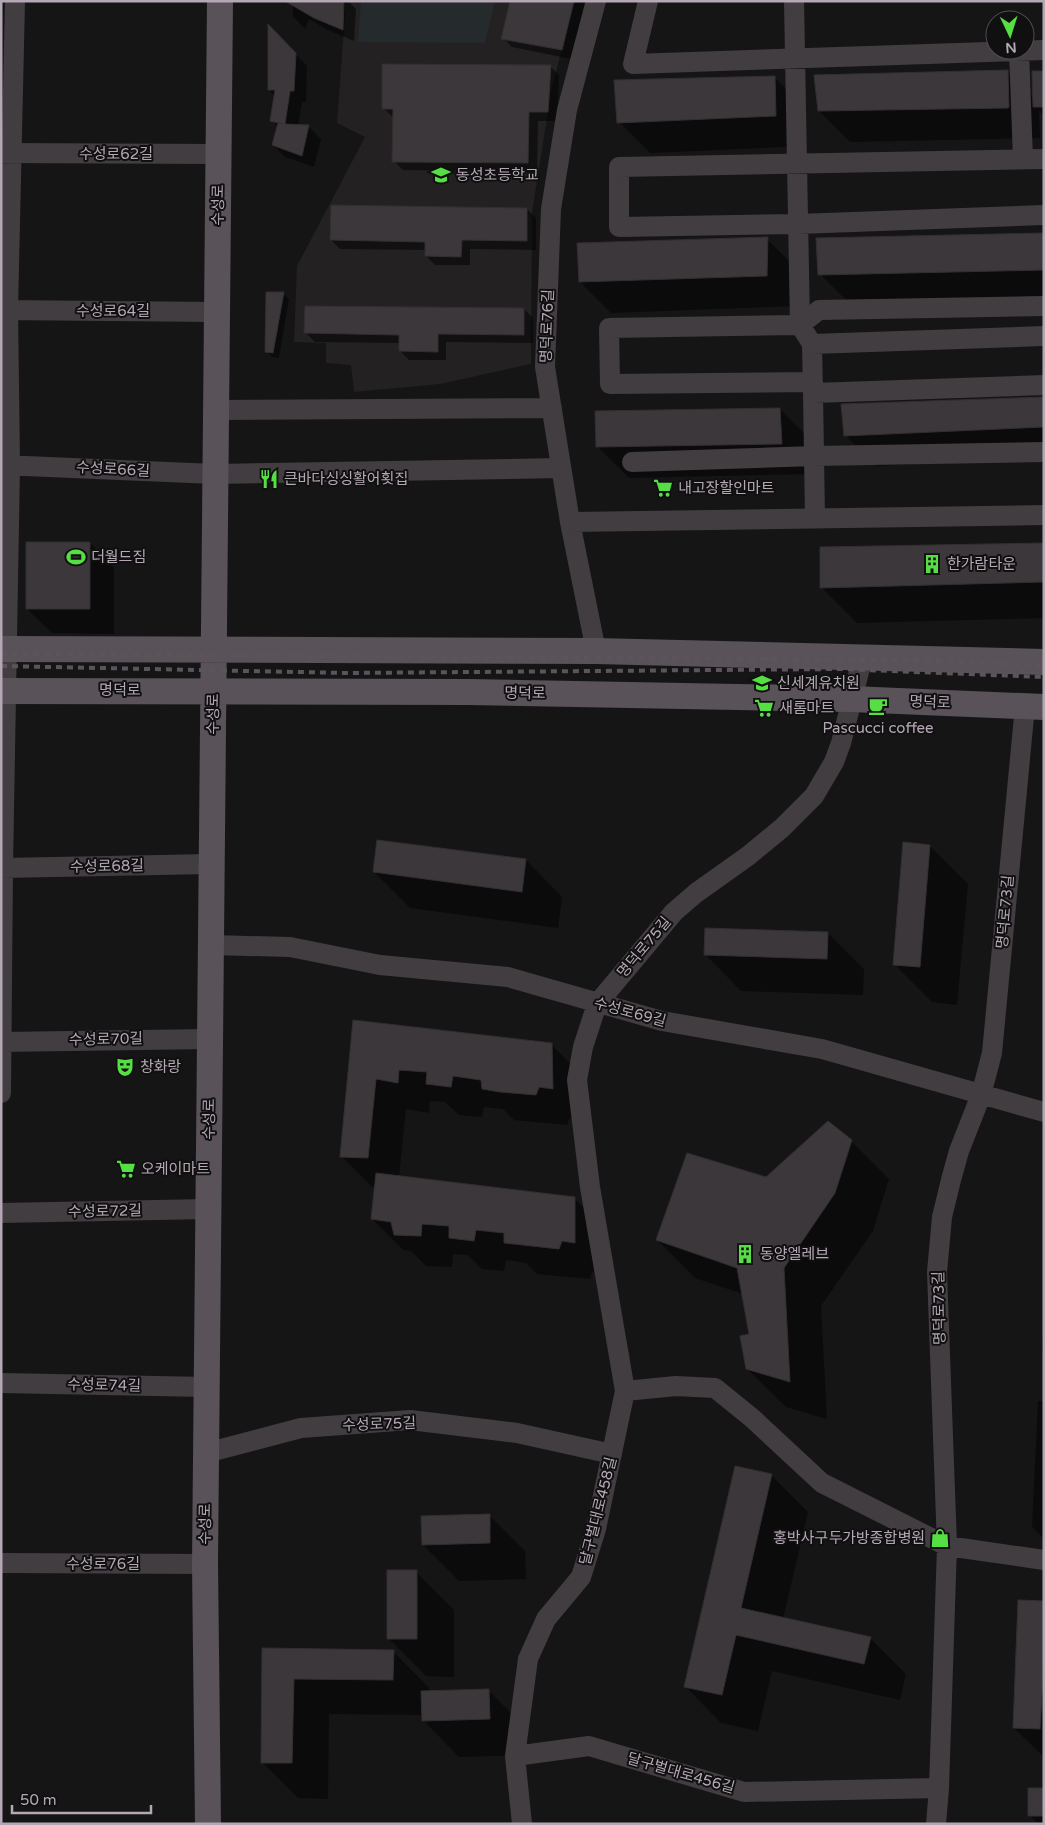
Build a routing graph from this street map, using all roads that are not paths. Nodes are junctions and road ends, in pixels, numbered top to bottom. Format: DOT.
graph roads {
  1 [pos="15,1"];
  2 [pos="220,1"];
  3 [pos="596,1"];
  4 [pos="648,1"];
  5 [pos="794,1"];
  6 [pos="985,52"];
  7 [pos="795,58"];
  8 [pos="1019,60"];
  9 [pos="7,153"];
  10 [pos="219,154"];
  11 [pos="1023,159"];
  12 [pos="1044,159"];
  13 [pos="797,164"];
  14 [pos="1044,215"];
  15 [pos="798,224"];
  16 [pos="1044,306"];
  17 [pos="5,310"];
  18 [pos="217,312"];
  19 [pos="800,325"];
  20 [pos="1044,336"];
  21 [pos="812,344"];
  22 [pos="1044,385"];
  23 [pos="813,388"];
  24 [pos="552,408"];
  25 [pos="216,410"];
  26 [pos="1044,452"];
  27 [pos="814,456"];
  28 [pos="632,462"];
  29 [pos="6,465"];
  30 [pos="561,468"];
  31 [pos="215,474"];
  32 [pos="1044,515"];
  33 [pos="815,518"];
  34 [pos="570,522"];
  35 [pos="4,649"];
  36 [pos="214,650"];
  37 [pos="596,651"];
  38 [pos="863,656"];
  39 [pos="1044,662"];
  40 [pos="213,690"];
  41 [pos="4,691"];
  42 [pos="851,699"];
  43 [pos="1034,706"];
  44 [pos="212,864"];
  45 [pos="2,868"];
  46 [pos="211,944"];
  47 [pos="597,1004"];
  48 [pos="210,1039"];
  49 [pos="2,1042"];
  50 [pos="1,1092"];
  51 [pos="982,1095"];
  52 [pos="1044,1112"];
  53 [pos="208,1208"];
  54 [pos="1,1213"];
  55 [pos="1,1383"];
  56 [pos="207,1387"];
  57 [pos="625,1390"];
  58 [pos="206,1453"];
  59 [pos="612,1454"];
  60 [pos="947,1546"];
  61 [pos="1044,1560"];
  62 [pos="1,1563"];
  63 [pos="205,1564"];
  64 [pos="515,1756"];
  65 [pos="939,1788"];
  66 [pos="208,1824"];
  67 [pos="522,1824"];
  68 [pos="936,1824"];
  1 -- 9 [label="street"];
  2 -- 10 [label="main road, 수성로"];
  3 -- 24 [label="street, 명덕로76길"];
  4 -- 7 [label="street"];
  5 -- 7 [label="street"];
  6 -- 7 [label="street"];
  7 -- 13 [label="street"];
  8 -- 11 [label="street"];
  9 -- 10 [label="street, 수성로62길"];
  9 -- 17 [label="street"];
  10 -- 18 [label="main road, 수성로"];
  11 -- 12 [label="street"];
  11 -- 13 [label="street"];
  13 -- 15 [label="street"];
  13 -- 15 [label="street"];
  14 -- 15 [label="street"];
  15 -- 19 [label="street"];
  16 -- 19 [label="street"];
  17 -- 18 [label="street, 수성로64길"];
  17 -- 29 [label="street"];
  18 -- 25 [label="main road, 수성로"];
  19 -- 21 [label="street"];
  19 -- 23 [label="street"];
  20 -- 21 [label="street"];
  21 -- 23 [label="street"];
  22 -- 23 [label="street"];
  23 -- 27 [label="street"];
  24 -- 25 [label="street"];
  24 -- 30 [label="street, 명덕로76길"];
  25 -- 31 [label="main road, 수성로"];
  26 -- 27 [label="street"];
  27 -- 28 [label="street"];
  27 -- 33 [label="street"];
  29 -- 31 [label="street, 수성로66길"];
  29 -- 35 [label="street"];
  30 -- 31 [label="street"];
  30 -- 34 [label="street, 명덕로76길"];
  31 -- 36 [label="main road, 수성로"];
  32 -- 33 [label="street"];
  33 -- 34 [label="street"];
  34 -- 37 [label="street, 명덕로76길"];
  35 -- 36 [label="main road"];
  35 -- 41 [label="street"];
  36 -- 37 [label="main road"];
  36 -- 40 [label="main road, 수성로"];
  37 -- 38 [label="main road"];
  38 -- 39 [label="main road"];
  38 -- 42 [label="street, 명덕로75길"];
  40 -- 41 [label="main road, 명덕로"];
  40 -- 42 [label="main road, 명덕로"];
  40 -- 44 [label="main road, 수성로"];
  41 -- 45 [label="street"];
  42 -- 43 [label="main road, 명덕로"];
  42 -- 47 [label="street, 명덕로75길"];
  43 -- 51 [label="street, 명덕로73길"];
  44 -- 45 [label="street, 수성로68길"];
  44 -- 46 [label="main road, 수성로"];
  45 -- 49 [label="street"];
  46 -- 47 [label="street, 수성로69길"];
  46 -- 48 [label="main road, 수성로"];
  47 -- 51 [label="street, 수성로69길"];
  47 -- 57 [label="street, 명덕로75길"];
  48 -- 49 [label="street, 수성로70길"];
  48 -- 53 [label="main road, 수성로"];
  49 -- 50 [label="street"];
  51 -- 52 [label="street, 수성로69길"];
  51 -- 60 [label="street, 명덕로73길"];
  53 -- 54 [label="street, 수성로72길"];
  53 -- 56 [label="main road, 수성로"];
  55 -- 56 [label="street, 수성로74길"];
  56 -- 58 [label="main road, 수성로"];
  57 -- 59 [label="street, 달구벌대로458길"];
  57 -- 60 [label="street"];
  58 -- 59 [label="street, 수성로75길"];
  58 -- 63 [label="main road, 수성로"];
  59 -- 64 [label="street, 달구벌대로458길"];
  60 -- 61 [label="street"];
  60 -- 65 [label="street"];
  62 -- 63 [label="street, 수성로76길"];
  63 -- 66 [label="main road, 수성로"];
  64 -- 65 [label="street, 달구벌대로456길"];
  64 -- 67 [label="street, 달구벌대로458길"];
  65 -- 68 [label="street"];
}
